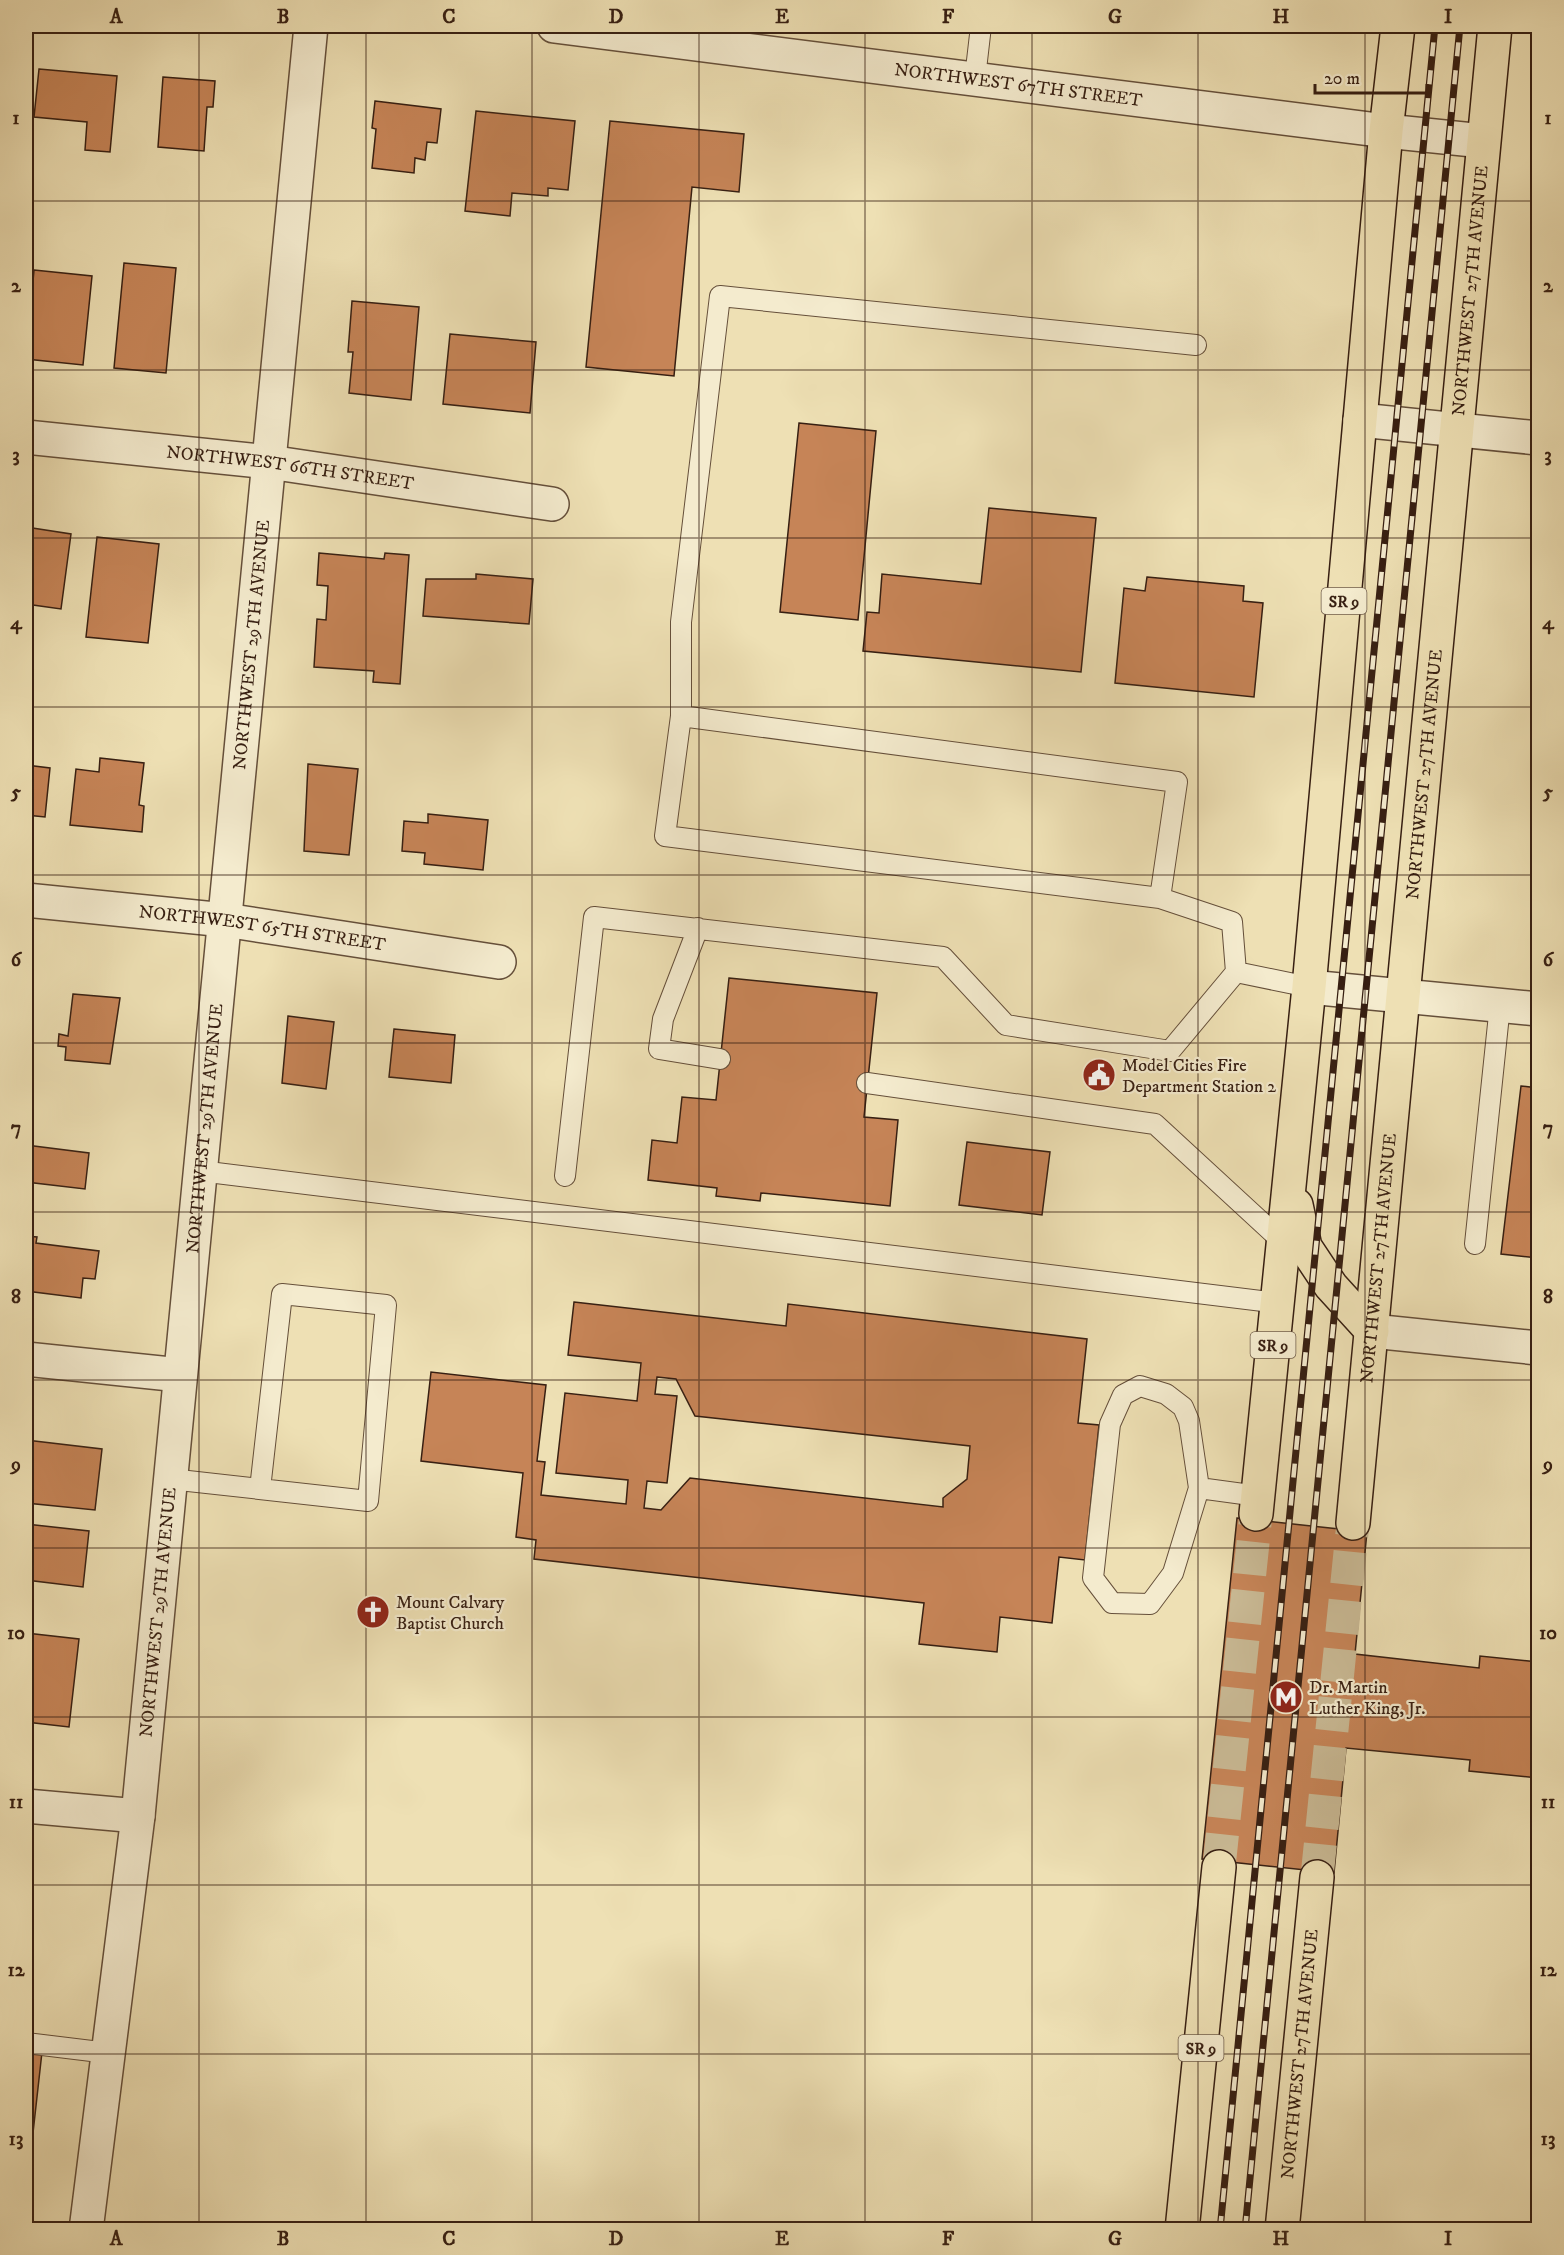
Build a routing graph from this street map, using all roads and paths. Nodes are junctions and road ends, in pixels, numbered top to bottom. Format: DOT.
graph roads {
  1 [pos="311,26"];
  2 [pos="554,26"];
  3 [pos="981,26"];
  4 [pos="1398,26"];
  5 [pos="1494,26"];
  6 [pos="748,37"];
  7 [pos="975,78"];
  8 [pos="1386,131"];
  9 [pos="1483,141"];
  10 [pos="1196,345"];
  11 [pos="1360,420"];
  12 [pos="1455,429"];
  13 [pos="26,437"];
  14 [pos="1539,438"];
  15 [pos="269,462"];
  16 [pos="552,504"];
  17 [pos="681,716"];
  18 [pos="1160,898"];
  19 [pos="26,900"];
  20 [pos="225,921"];
  21 [pos="698,928"];
  22 [pos="499,962"];
  23 [pos="1236,972"];
  24 [pos="1309,987"];
  25 [pos="1401,994"];
  26 [pos="1500,1005"];
  27 [pos="1539,1009"];
  28 [pos="720,1059"];
  29 [pos="867,1083"];
  30 [pos="200,1171"];
  31 [pos="565,1176"];
  32 [pos="1290,1177"];
  33 [pos="1283,1242"];
  34 [pos="1475,1244"];
  35 [pos="1278,1303"];
  36 [pos="1372,1330"];
  37 [pos="1539,1348"];
  38 [pos="26,1359"];
  39 [pos="180,1375"];
  40 [pos="170,1479"];
  41 [pos="1199,1488"];
  42 [pos="260,1489"];
  43 [pos="1257,1505"];
  44 [pos="1353,1523"];
  45 [pos="26,1806"];
  46 [pos="138,1816"];
  47 [pos="1220,1867"];
  48 [pos="1317,1877"];
  49 [pos="26,2043"];
  50 [pos="108,2053"];
  51 [pos="87,2229"];
  52 [pos="1182,2229"];
  53 [pos="1282,2229"];
  1 -- 15 [label="street, NORTHWEST 29TH AVENUE"];
  2 -- 6 [label="street, NORTHWEST 67TH STREET"];
  3 -- 7 [label="lane"];
  4 -- 8 [label="main road, SR 9"];
  5 -- 9 [label="main road, NORTHWEST 27TH AVENUE"];
  6 -- 7 [label="street, NORTHWEST 67TH STREET"];
  7 -- 8 [label="street, NORTHWEST 67TH STREET"];
  8 -- 9 [label="street, NORTHWEST 67TH STREET"];
  8 -- 11 [label="main road, SR 9"];
  9 -- 12 [label="main road, NORTHWEST 27TH AVENUE"];
  10 -- 17 [label="lane"];
  11 -- 12 [label="street"];
  11 -- 24 [label="main road, SR 9"];
  12 -- 14 [label="street"];
  12 -- 25 [label="main road, NORTHWEST 27TH AVENUE"];
  13 -- 15 [label="street, NORTHWEST 66TH STREET"];
  15 -- 16 [label="street, NORTHWEST 66TH STREET"];
  15 -- 20 [label="street, NORTHWEST 29TH AVENUE"];
  17 -- 18 [label="lane"];
  17 -- 18 [label="lane"];
  18 -- 23 [label="lane"];
  19 -- 20 [label="street, NORTHWEST 65TH STREET"];
  20 -- 22 [label="street, NORTHWEST 65TH STREET"];
  20 -- 30 [label="street, NORTHWEST 29TH AVENUE"];
  21 -- 23 [label="lane"];
  21 -- 28 [label="lane"];
  21 -- 31 [label="lane"];
  23 -- 24 [label="lane"];
  24 -- 25 [label="street"];
  24 -- 32 [label="main road, SR 9"];
  25 -- 26 [label="street"];
  25 -- 36 [label="main road, NORTHWEST 27TH AVENUE"];
  26 -- 27 [label="street"];
  26 -- 34 [label="lane"];
  29 -- 33 [label="lane"];
  30 -- 35 [label="lane"];
  30 -- 39 [label="street, NORTHWEST 29TH AVENUE"];
  32 -- 33 [label="main road, SR 9"];
  32 -- 36 [label="main road"];
  33 -- 35 [label="main road, SR 9"];
  35 -- 43 [label="main road, SR 9"];
  36 -- 37 [label="street"];
  36 -- 44 [label="main road, NORTHWEST 27TH AVENUE"];
  38 -- 39 [label="street"];
  39 -- 40 [label="street, NORTHWEST 29TH AVENUE"];
  40 -- 42 [label="lane"];
  40 -- 46 [label="street, NORTHWEST 29TH AVENUE"];
  41 -- 41 [label="lane"];
  41 -- 43 [label="lane"];
  42 -- 42 [label="lane"];
  45 -- 46 [label="street"];
  46 -- 50 [label="street, NORTHWEST 29TH AVENUE"];
  47 -- 52 [label="main road, SR 9"];
  48 -- 53 [label="main road, NORTHWEST 27TH AVENUE"];
  49 -- 50 [label="lane"];
  50 -- 51 [label="street, NORTHWEST 29TH AVENUE"];
}
